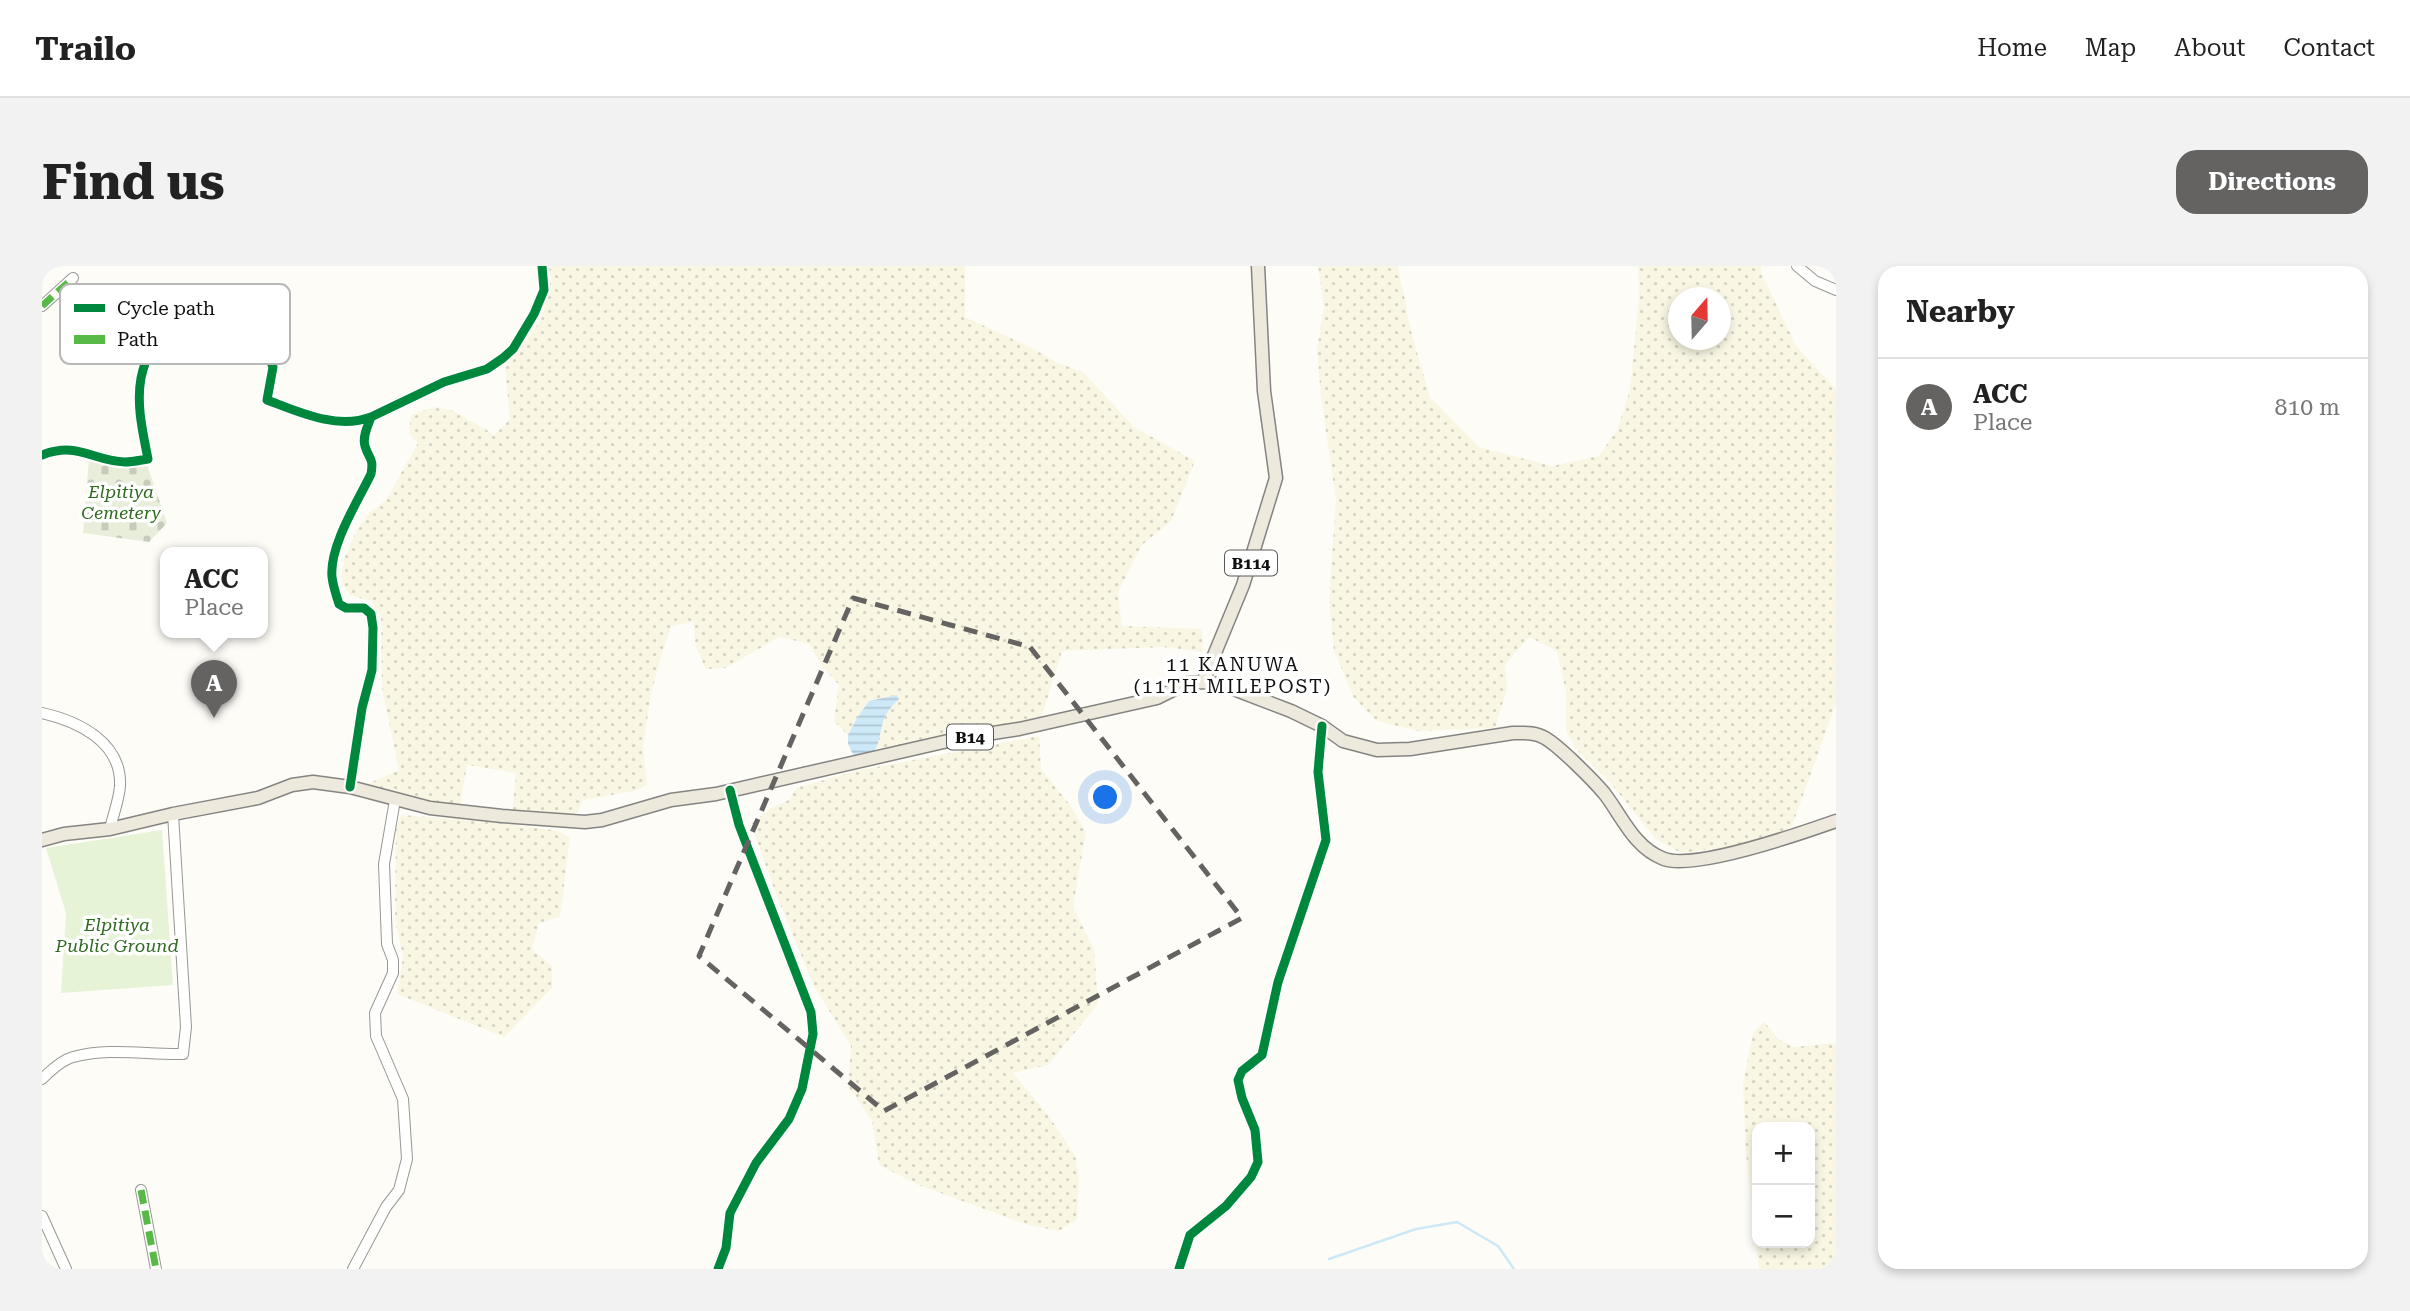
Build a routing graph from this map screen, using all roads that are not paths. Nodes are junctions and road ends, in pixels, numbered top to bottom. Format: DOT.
graph roads {
  1 [pos="542,266"];
  2 [pos="1258,266"];
  3 [pos="1797,266"];
  4 [pos="73,278"];
  5 [pos="66,284"];
  6 [pos="60,290"];
  7 [pos="1836,290"];
  8 [pos="42,306"];
  9 [pos="146,364"];
  10 [pos="272,364"];
  11 [pos="371,417"];
  12 [pos="42,455"];
  13 [pos="1203,681"];
  14 [pos="42,713"];
  15 [pos="1322,726"];
  16 [pos="350,787"];
  17 [pos="730,790"];
  18 [pos="394,800"];
  19 [pos="173,814"];
  20 [pos="1836,821"];
  21 [pos="110,829"];
  22 [pos="42,840"];
  23 [pos="42,1079"];
  24 [pos="141,1189"];
  25 [pos="42,1216"];
  26 [pos="66,1269"];
  27 [pos="156,1269"];
  28 [pos="353,1269"];
  29 [pos="718,1269"];
  30 [pos="1179,1269"];
  1 -- 11 [label="street"];
  2 -- 13 [label="main road, B114"];
  3 -- 7 [label="street"];
  4 -- 5 [label="street"];
  6 -- 8 [label="street"];
  9 -- 12 [label="street"];
  10 -- 11 [label="street"];
  11 -- 16 [label="street"];
  13 -- 15 [label="main road"];
  13 -- 17 [label="main road, B14"];
  14 -- 21 [label="street"];
  15 -- 20 [label="main road"];
  15 -- 30 [label="street"];
  16 -- 18 [label="main road, B14"];
  16 -- 19 [label="main road, B14"];
  17 -- 18 [label="main road, B14"];
  17 -- 29 [label="street"];
  18 -- 28 [label="street"];
  19 -- 21 [label="main road, B14"];
  19 -- 23 [label="street"];
  21 -- 22 [label="main road, B14"];
  24 -- 27 [label="street"];
  25 -- 26 [label="street"];
}
